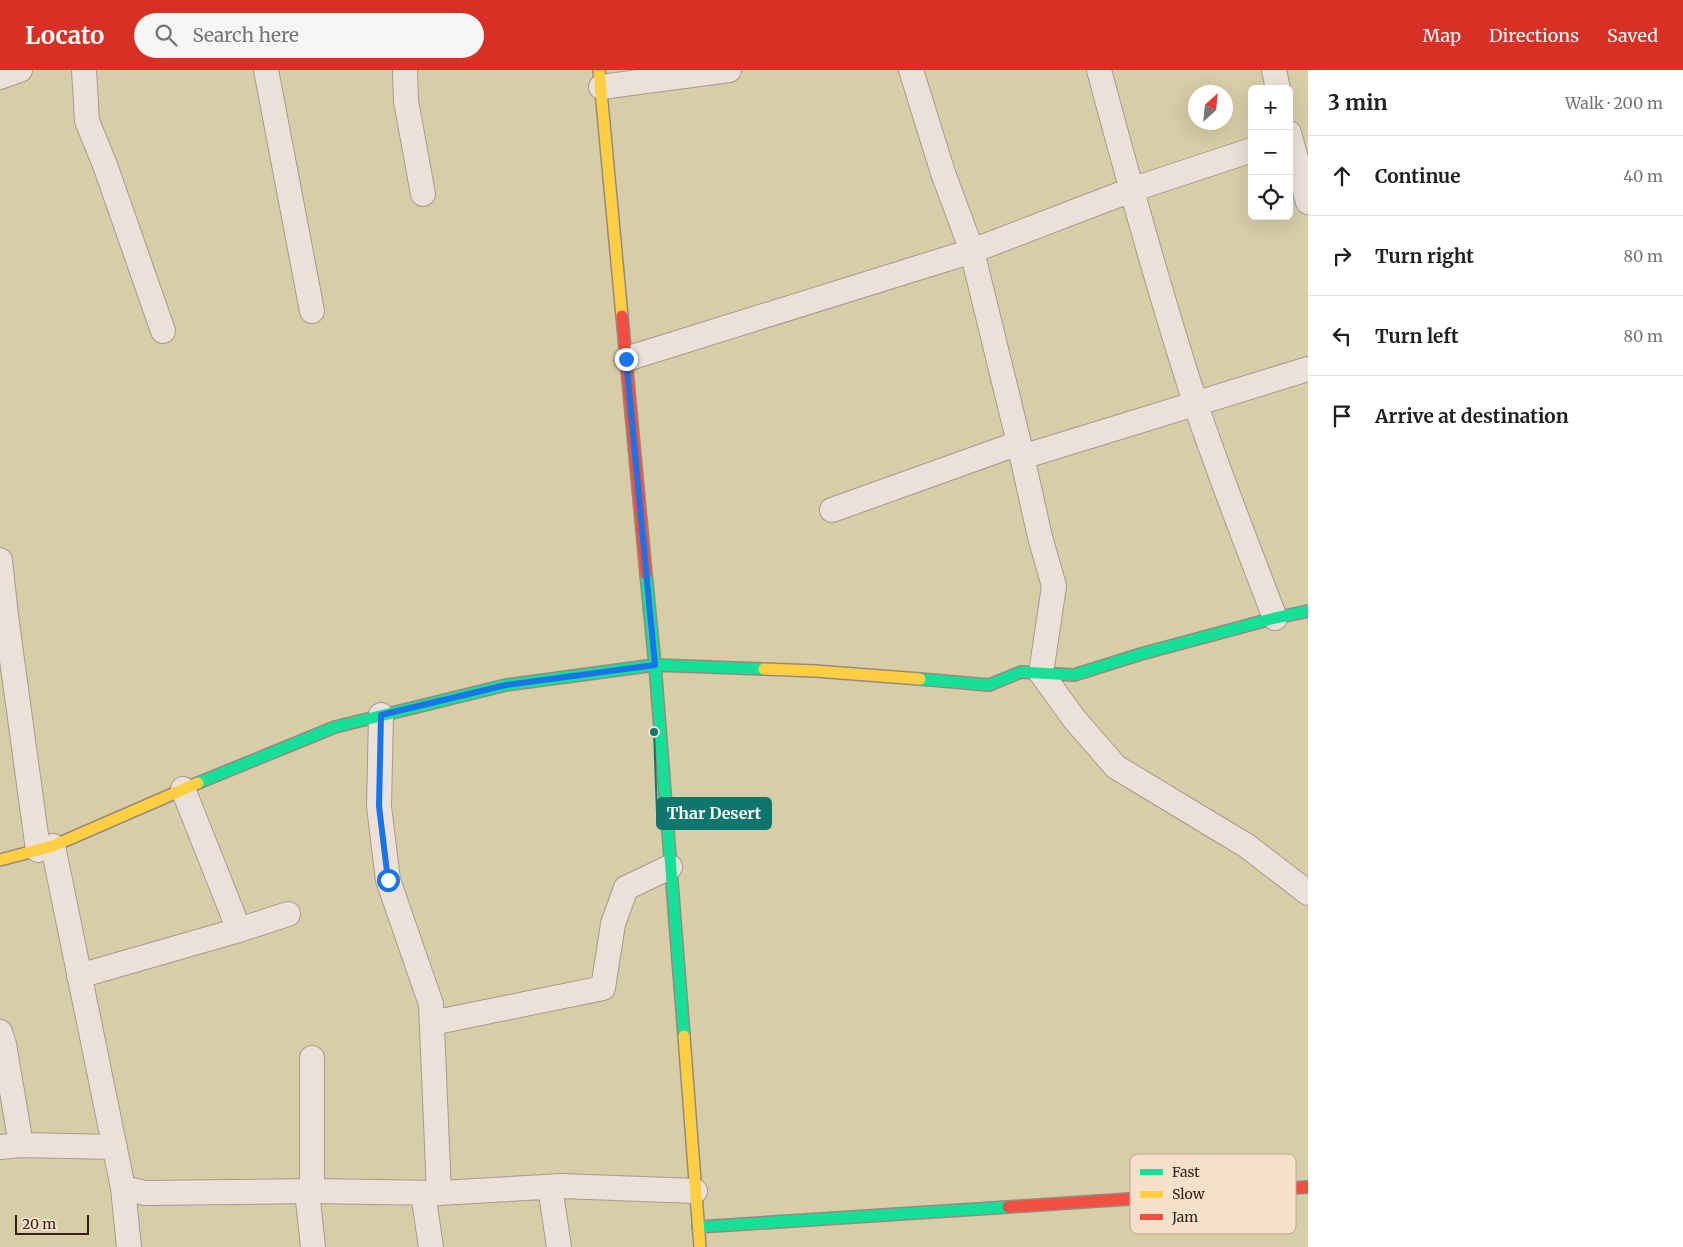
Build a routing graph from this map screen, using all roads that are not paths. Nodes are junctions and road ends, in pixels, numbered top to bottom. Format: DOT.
graph roads {
  1 [pos="20,70"];
  2 [pos="84,70"];
  3 [pos="266,70"];
  4 [pos="405,70"];
  5 [pos="729,70"];
  6 [pos="911,70"];
  7 [pos="1099,70"];
  8 [pos="1274,70"];
  9 [pos="0,77"];
  10 [pos="600,79"];
  11 [pos="1277,85"];
  12 [pos="1294,135"];
  13 [pos="1248,151"];
  14 [pos="1131,190"];
  15 [pos="423,194"];
  16 [pos="1308,202"];
  17 [pos="972,251"];
  18 [pos="312,312"];
  19 [pos="163,331"];
  20 [pos="626,359"];
  21 [pos="1308,369"];
  22 [pos="1196,404"];
  23 [pos="1020,450"];
  24 [pos="832,510"];
  25 [pos="0,560"];
  26 [pos="1308,611"];
  27 [pos="1275,618"];
  28 [pos="5,652"];
  29 [pos="655,665"];
  30 [pos="1041,673"];
  31 [pos="381,715"];
  32 [pos="183,789"];
  33 [pos="45,848"];
  34 [pos="0,860"];
  35 [pos="670,867"];
  36 [pos="1308,893"];
  37 [pos="288,914"];
  38 [pos="239,930"];
  39 [pos="79,976"];
  40 [pos="432,1023"];
  41 [pos="0,1032"];
  42 [pos="312,1058"];
  43 [pos="11,1146"];
  44 [pos="115,1148"];
  45 [pos="550,1187"];
  46 [pos="123,1188"];
  47 [pos="310,1191"];
  48 [pos="695,1191"];
  49 [pos="431,1193"];
  50 [pos="1130,1199"];
  51 [pos="698,1227"];
  52 [pos="129,1247"];
  53 [pos="313,1247"];
  54 [pos="431,1247"];
  55 [pos="559,1247"];
  56 [pos="700,1247"];
  1 -- 9 [label="street"];
  2 -- 19 [label="street"];
  3 -- 18 [label="street"];
  4 -- 15 [label="street"];
  5 -- 10 [label="street"];
  6 -- 17 [label="street"];
  7 -- 14 [label="street"];
  8 -- 11 [label="street"];
  10 -- 20 [label="street"];
  12 -- 16 [label="street"];
  13 -- 14 [label="street"];
  14 -- 17 [label="street"];
  14 -- 22 [label="street"];
  17 -- 20 [label="street"];
  17 -- 23 [label="street"];
  20 -- 29 [label="street"];
  21 -- 22 [label="street"];
  22 -- 23 [label="street"];
  22 -- 27 [label="street"];
  23 -- 24 [label="street"];
  23 -- 30 [label="street"];
  25 -- 28 [label="street"];
  26 -- 27 [label="street"];
  27 -- 30 [label="street"];
  28 -- 33 [label="street"];
  29 -- 30 [label="street"];
  29 -- 31 [label="street"];
  29 -- 35 [label="street"];
  30 -- 36 [label="street"];
  31 -- 32 [label="street"];
  31 -- 40 [label="street"];
  32 -- 33 [label="street"];
  32 -- 38 [label="street"];
  33 -- 34 [label="street"];
  33 -- 39 [label="street"];
  35 -- 40 [label="street"];
  35 -- 48 [label="street"];
  37 -- 38 [label="street"];
  38 -- 39 [label="street"];
  39 -- 44 [label="street"];
  40 -- 49 [label="street"];
  41 -- 43 [label="street"];
  42 -- 47 [label="street"];
  43 -- 44 [label="street"];
  44 -- 46 [label="street"];
  45 -- 48 [label="street"];
  45 -- 49 [label="street"];
  45 -- 55 [label="street"];
  46 -- 47 [label="street"];
  46 -- 52 [label="street"];
  47 -- 49 [label="street"];
  47 -- 53 [label="street"];
  48 -- 51 [label="street"];
  49 -- 54 [label="street"];
  50 -- 51 [label="street"];
  51 -- 56 [label="street"];
}
